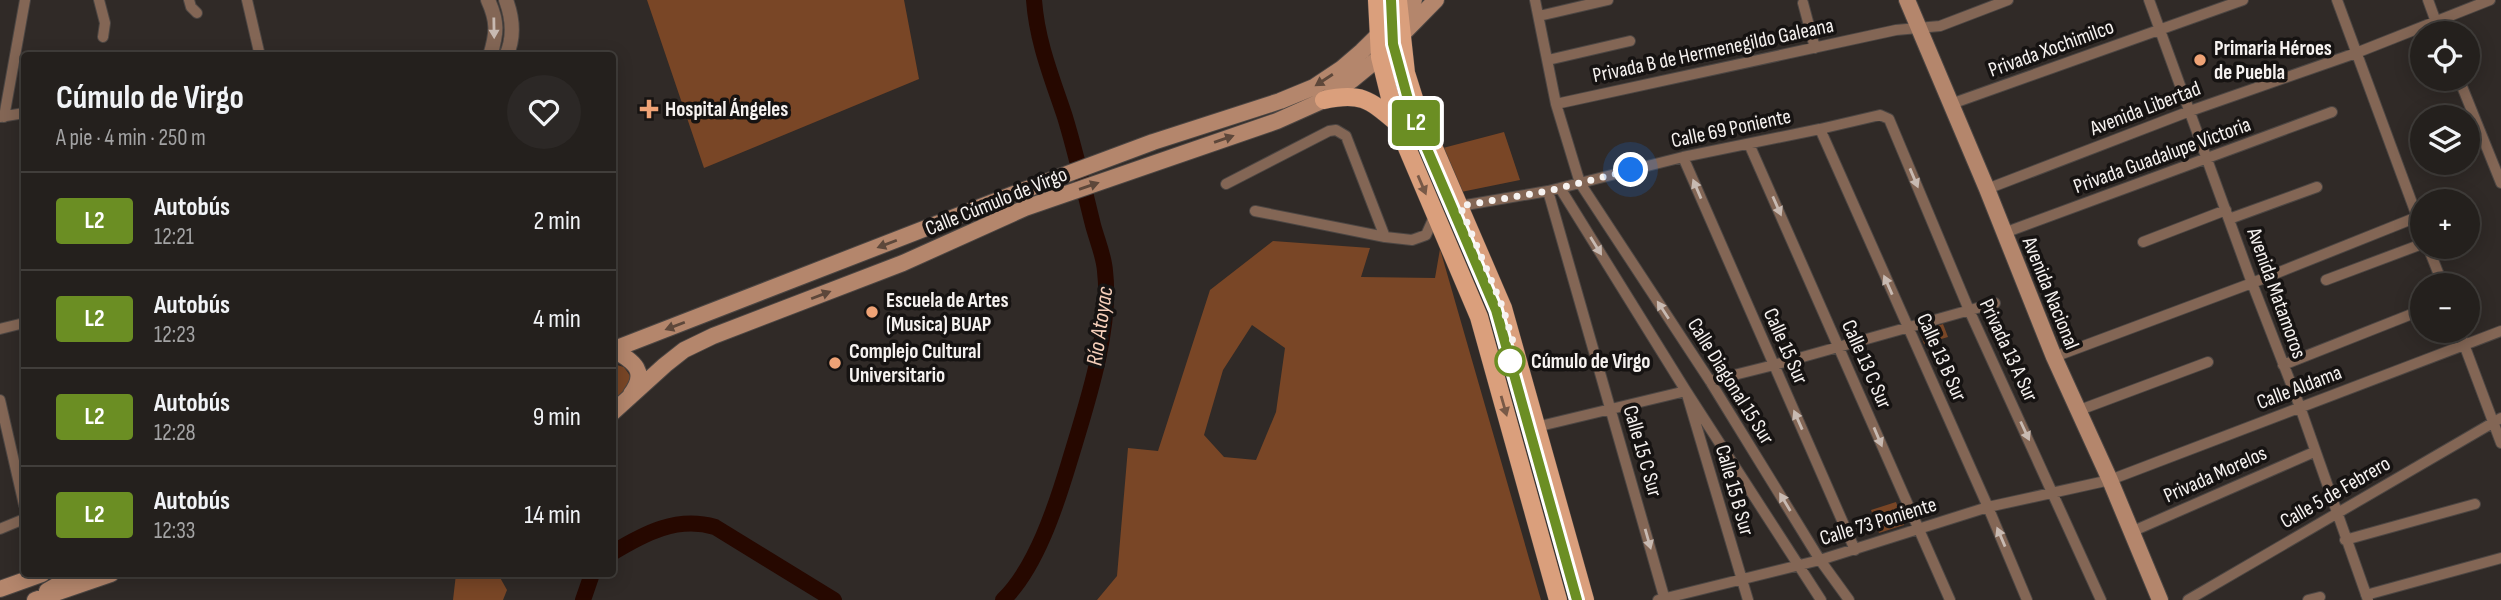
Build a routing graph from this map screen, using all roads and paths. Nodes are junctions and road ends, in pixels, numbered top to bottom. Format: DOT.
graph roads {
  1 [pos="25,0"];
  2 [pos="99,0"];
  3 [pos="189,0"];
  4 [pos="247,0"];
  5 [pos="488,0"];
  6 [pos="506,0"];
  7 [pos="1377,0"];
  8 [pos="1414,0"];
  9 [pos="1436,0"];
  10 [pos="1535,0"];
  11 [pos="1608,0"];
  12 [pos="1907,0"];
  13 [pos="2008,0"];
  14 [pos="2149,0"];
  15 [pos="2243,0"];
  16 [pos="2337,0"];
  17 [pos="2428,0"];
  18 [pos="2490,0"];
  19 [pos="1804,3"];
  20 [pos="1398,8"];
  21 [pos="197,13"];
  22 [pos="1539,16"];
  23 [pos="2436,21"];
  24 [pos="2451,21"];
  25 [pos="1919,27"];
  26 [pos="2160,29"];
  27 [pos="103,37"];
  28 [pos="1377,37"];
  29 [pos="1400,37"];
  30 [pos="2410,37"];
  31 [pos="1630,41"];
  32 [pos="1815,48"];
  33 [pos="259,52"];
  34 [pos="491,52"];
  35 [pos="507,52"];
  36 [pos="2356,53"];
  37 [pos="1380,57"];
  38 [pos="1548,60"];
  39 [pos="2464,91"];
  40 [pos="1324,100"];
  41 [pos="1556,104"];
  42 [pos="1951,104"];
  43 [pos="2190,111"];
  44 [pos="2332,113"];
  45 [pos="21,114"];
  46 [pos="1885,116"];
  47 [pos="2,117"];
  48 [pos="1396,122"];
  49 [pos="1820,130"];
  50 [pos="1749,144"];
  51 [pos="1683,157"];
  52 [pos="2207,159"];
  53 [pos="1580,183"];
  54 [pos="2501,183"];
  55 [pos="1226,184"];
  56 [pos="2317,187"];
  57 [pos="1560,188"];
  58 [pos="1987,189"];
  59 [pos="1548,191"];
  60 [pos="2410,199"];
  61 [pos="1460,206"];
  62 [pos="1255,211"];
  63 [pos="1435,215"];
  64 [pos="2228,215"];
  65 [pos="2410,221"];
  66 [pos="2004,233"];
  67 [pos="1385,237"];
  68 [pos="2143,242"];
  69 [pos="2410,248"];
  70 [pos="2326,280"];
  71 [pos="2252,283"];
  72 [pos="783,285"];
  73 [pos="1995,303"];
  74 [pos="1969,310"];
  75 [pos="2410,315"];
  76 [pos="757,319"];
  77 [pos="21,324"];
  78 [pos="1907,328"];
  79 [pos="0,329"];
  80 [pos="2501,331"];
  81 [pos="2465,345"];
  82 [pos="1839,347"];
  83 [pos="616,349"];
  84 [pos="616,352"];
  85 [pos="2054,357"];
  86 [pos="2208,362"];
  87 [pos="1774,365"];
  88 [pos="2283,365"];
  89 [pos="1710,381"];
  90 [pos="1686,391"];
  91 [pos="0,400"];
  92 [pos="1611,407"];
  93 [pos="2300,407"];
  94 [pos="618,409"];
  95 [pos="2077,411"];
  96 [pos="2497,420"];
  97 [pos="1536,427"];
  98 [pos="2501,443"];
  99 [pos="2314,452"];
  100 [pos="2110,480"];
  101 [pos="2053,491"];
  102 [pos="21,492"];
  103 [pos="2475,504"];
  104 [pos="1989,507"];
  105 [pos="2336,513"];
  106 [pos="21,520"];
  107 [pos="0,529"];
  108 [pos="1918,530"];
  109 [pos="2131,532"];
  110 [pos="2345,540"];
  111 [pos="1854,550"];
  112 [pos="2501,558"];
  113 [pos="1820,560"];
  114 [pos="1800,565"];
  115 [pos="34,577"];
  116 [pos="64,577"];
  117 [pos="1741,579"];
  118 [pos="77,580"];
  119 [pos="0,589"];
  120 [pos="2320,597"];
  121 [pos="2367,598"];
  122 [pos="1663,599"];
  123 [pos="34,600"];
  124 [pos="1558,600"];
  125 [pos="1585,600"];
  126 [pos="1748,600"];
  127 [pos="1821,600"];
  128 [pos="1849,600"];
  129 [pos="1950,600"];
  130 [pos="2027,600"];
  131 [pos="2101,600"];
  132 [pos="2160,600"];
  133 [pos="2188,600"];
  134 [pos="2308,600"];
  1 -- 47 [label="street"];
  2 -- 27 [label="street"];
  3 -- 21 [label="street"];
  4 -- 33 [label="street"];
  5 -- 34 [label="street, one-way"];
  6 -- 35 [label="street"];
  7 -- 28 [label="main road"];
  8 -- 20 [label="main road, Calle Cúmulo de Virgo"];
  9 -- 29 [label="main road, Calle Cúmulo de Virgo"];
  10 -- 22 [label="street, Calle Diagonal 15 Sur"];
  11 -- 22 [label="street"];
  12 -- 25 [label="main road, Avenida Nacional"];
  13 -- 25 [label="street, Privada B de Hermenegildo Galeana"];
  14 -- 26 [label="street, Avenida Matamoros"];
  15 -- 26 [label="street, Privada Xochimilco"];
  16 -- 36 [label="street"];
  17 -- 23 [label="street"];
  18 -- 24 [label="street, Avenida Libertad"];
  19 -- 32 [label="street"];
  20 -- 28 [label="main road, Calle Cúmulo de Virgo"];
  20 -- 29 [label="main road"];
  22 -- 38 [label="street, Calle Diagonal 15 Sur"];
  25 -- 32 [label="street, Privada B de Hermenegildo Galeana"];
  25 -- 42 [label="main road, Avenida Nacional"];
  26 -- 42 [label="street, Privada Xochimilco"];
  26 -- 43 [label="street, Avenida Matamoros"];
  28 -- 37 [label="main road"];
  28 -- 72 [label="main road, Calle Cúmulo de Virgo, one-way"];
  29 -- 37 [label="main road, Calle Cúmulo de Virgo"];
  29 -- 61 [label="main road"];
  30 -- 36 [label="street, Avenida Libertad"];
  31 -- 38 [label="street"];
  32 -- 41 [label="street, Privada B de Hermenegildo Galeana"];
  36 -- 43 [label="street, Avenida Libertad"];
  36 -- 60 [label="street"];
  37 -- 40 [label="main road, Calle Cúmulo de Virgo"];
  37 -- 48 [label="main road"];
  38 -- 41 [label="street, Calle Diagonal 15 Sur"];
  39 -- 54 [label="street"];
  40 -- 48 [label="main road"];
  76 -- 40 [label="main road, Calle Cúmulo de Virgo, one-way"];
  41 -- 53 [label="street, Calle Diagonal 15 Sur"];
  42 -- 58 [label="main road, Avenida Nacional"];
  43 -- 52 [label="street, Avenida Matamoros"];
  43 -- 58 [label="street, Avenida Libertad"];
  44 -- 52 [label="street, Privada Guadalupe Victoria"];
  45 -- 47 [label="street"];
  46 -- 49 [label="street, Calle 69 Poniente"];
  46 -- 74 [label="street, Privada 13 A Sur, one-way"];
  48 -- 63 [label="main road, one-way"];
  49 -- 50 [label="street, Calle 69 Poniente"];
  78 -- 49 [label="street, Calle 13 B Sur, one-way"];
  50 -- 51 [label="street, Calle 69 Poniente"];
  50 -- 82 [label="street, Calle 13 C Sur, one-way"];
  51 -- 53 [label="street, Calle 69 Poniente"];
  87 -- 51 [label="street, Calle 15 Sur, one-way"];
  52 -- 64 [label="street, Avenida Matamoros"];
  52 -- 66 [label="street, Privada Guadalupe Victoria"];
  53 -- 57 [label="street, Calle 69 Poniente"];
  89 -- 53 [label="street, Calle Diagonal 15 Sur, one-way"];
  55 -- 67 [label="street"];
  56 -- 64 [label="street"];
  57 -- 59 [label="street, Calle 69 Poniente"];
  57 -- 90 [label="street, Calle Diagonal 15 Sur, one-way"];
  58 -- 66 [label="main road, Avenida Nacional"];
  59 -- 61 [label="street, Calle 69 Poniente"];
  59 -- 92 [label="street, Calle 15 C Sur"];
  61 -- 97 [label="main road"];
  62 -- 67 [label="street"];
  63 -- 67 [label="street"];
  63 -- 124 [label="main road, one-way"];
  64 -- 68 [label="street"];
  64 -- 71 [label="street, Avenida Matamoros"];
  65 -- 71 [label="street"];
  66 -- 85 [label="main road, Avenida Nacional"];
  69 -- 70 [label="street"];
  71 -- 85 [label="street"];
  71 -- 88 [label="street, Avenida Matamoros"];
  72 -- 76 [label="main road"];
  72 -- 83 [label="main road, Calle Cúmulo de Virgo, one-way"];
  73 -- 74 [label="street"];
  74 -- 78 [label="street"];
  74 -- 101 [label="street, Privada 13 A Sur, one-way"];
  75 -- 88 [label="street"];
  76 -- 94 [label="main road, Calle Cúmulo de Virgo"];
  77 -- 79 [label="street"];
  78 -- 82 [label="street"];
  78 -- 104 [label="street, Calle 13 B Sur"];
  80 -- 81 [label="street, Calle Aldama"];
  81 -- 93 [label="street, Calle Aldama"];
  81 -- 96 [label="street"];
  82 -- 87 [label="street"];
  82 -- 108 [label="street, Calle 13 C Sur, one-way"];
  84 -- 94 [label="main road"];
  85 -- 95 [label="main road, Avenida Nacional"];
  86 -- 95 [label="street"];
  87 -- 89 [label="street"];
  111 -- 87 [label="street, Calle 15 Sur, one-way"];
  88 -- 93 [label="street, Avenida Matamoros"];
  113 -- 89 [label="street, Calle Diagonal 15 Sur, one-way"];
  90 -- 92 [label="street"];
  90 -- 114 [label="street, Calle Diagonal 15 Sur"];
  90 -- 117 [label="street, Calle 15 B Sur"];
  91 -- 102 [label="street"];
  92 -- 97 [label="street"];
  92 -- 122 [label="street, Calle 15 C Sur, one-way"];
  93 -- 99 [label="street, Avenida Matamoros"];
  93 -- 100 [label="street, Calle Aldama"];
  95 -- 100 [label="main road, Avenida Nacional"];
  96 -- 98 [label="street"];
  96 -- 105 [label="street, Calle 5 de Febrero"];
  97 -- 125 [label="main road"];
  99 -- 105 [label="street, Avenida Matamoros"];
  99 -- 109 [label="street, Privada Morelos"];
  100 -- 101 [label="street, Calle 73 Poniente"];
  100 -- 109 [label="main road, Avenida Nacional"];
  101 -- 104 [label="street, Calle 73 Poniente"];
  101 -- 131 [label="street, Privada 13 A Sur"];
  103 -- 110 [label="street"];
  104 -- 108 [label="street, Calle 73 Poniente"];
  130 -- 104 [label="street, Calle 13 B Sur, one-way"];
  105 -- 110 [label="street, Avenida Matamoros"];
  105 -- 133 [label="street, Calle 5 de Febrero"];
  106 -- 107 [label="street"];
  108 -- 111 [label="street, Calle 73 Poniente"];
  108 -- 129 [label="street, Calle 13 C Sur"];
  109 -- 132 [label="main road, Avenida Nacional"];
  110 -- 121 [label="street, Avenida Matamoros"];
  111 -- 113 [label="street, Calle 73 Poniente"];
  112 -- 121 [label="street"];
  113 -- 114 [label="street, Calle 73 Poniente"];
  113 -- 128 [label="street, Calle Diagonal 15 Sur"];
  114 -- 117 [label="street, Calle 73 Poniente"];
  114 -- 127 [label="street, Calle Diagonal 15 Sur"];
  115 -- 119 [label="main road"];
  116 -- 123 [label="main road"];
  117 -- 122 [label="street, Calle 73 Poniente"];
  117 -- 126 [label="street, Calle 15 B Sur"];
  118 -- 123 [label="main road"];
  120 -- 134 [label="street"];
}
